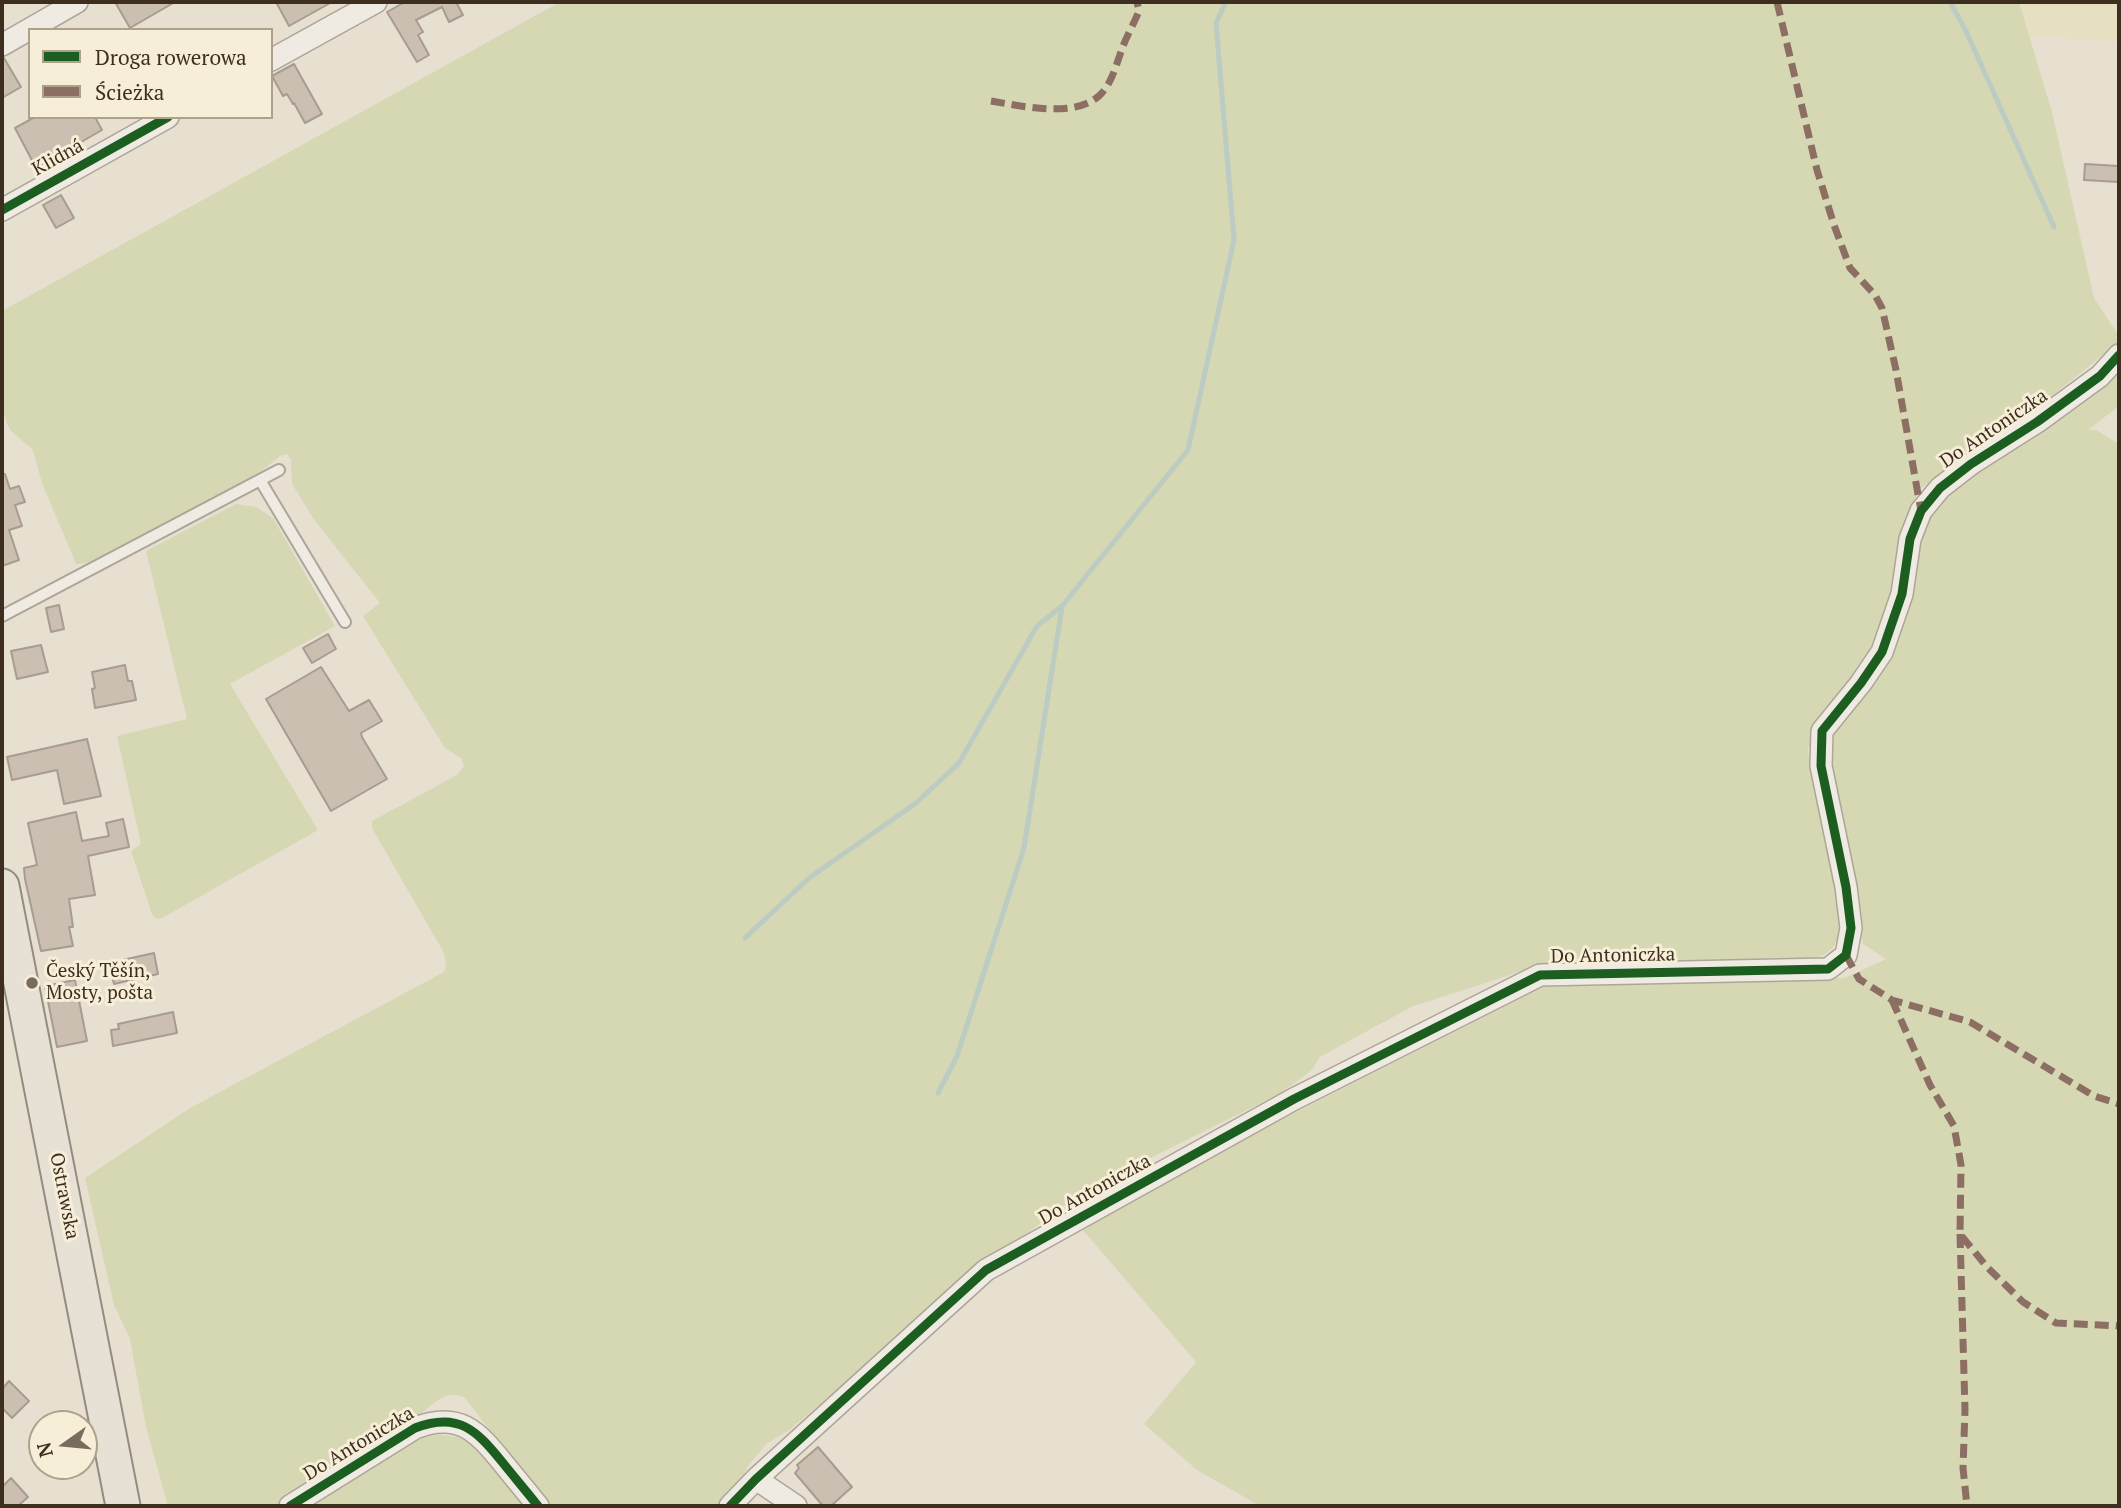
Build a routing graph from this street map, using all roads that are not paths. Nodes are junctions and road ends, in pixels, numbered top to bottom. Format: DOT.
graph roads {
  1 [pos="77,2"];
  2 [pos="376,2"];
  3 [pos="32,28"];
  4 [pos="28,30"];
  5 [pos="2,45"];
  6 [pos="273,59"];
  7 [pos="164,119"];
  8 [pos="2,210"];
  9 [pos="2119,355"];
  10 [pos="279,470"];
  11 [pos="260,481"];
  12 [pos="2,616"];
  13 [pos="345,622"];
  14 [pos="2,886"];
  15 [pos="756,1479"];
  16 [pos="123,1506"];
  17 [pos="290,1506"];
  18 [pos="538,1506"];
  19 [pos="730,1506"];
  20 [pos="796,1506"];
  1 -- 3 [label="street"];
  2 -- 6 [label="street"];
  4 -- 5 [label="street"];
  7 -- 8 [label="street, Klidná"];
  9 -- 15 [label="street, Do Antoniczka"];
  10 -- 11 [label="lane"];
  11 -- 12 [label="lane"];
  11 -- 13 [label="lane"];
  14 -- 16 [label="main road, Ostrawska"];
  15 -- 19 [label="street, Do Antoniczka"];
  15 -- 20 [label="street"];
  17 -- 18 [label="street, Do Antoniczka"];
}
